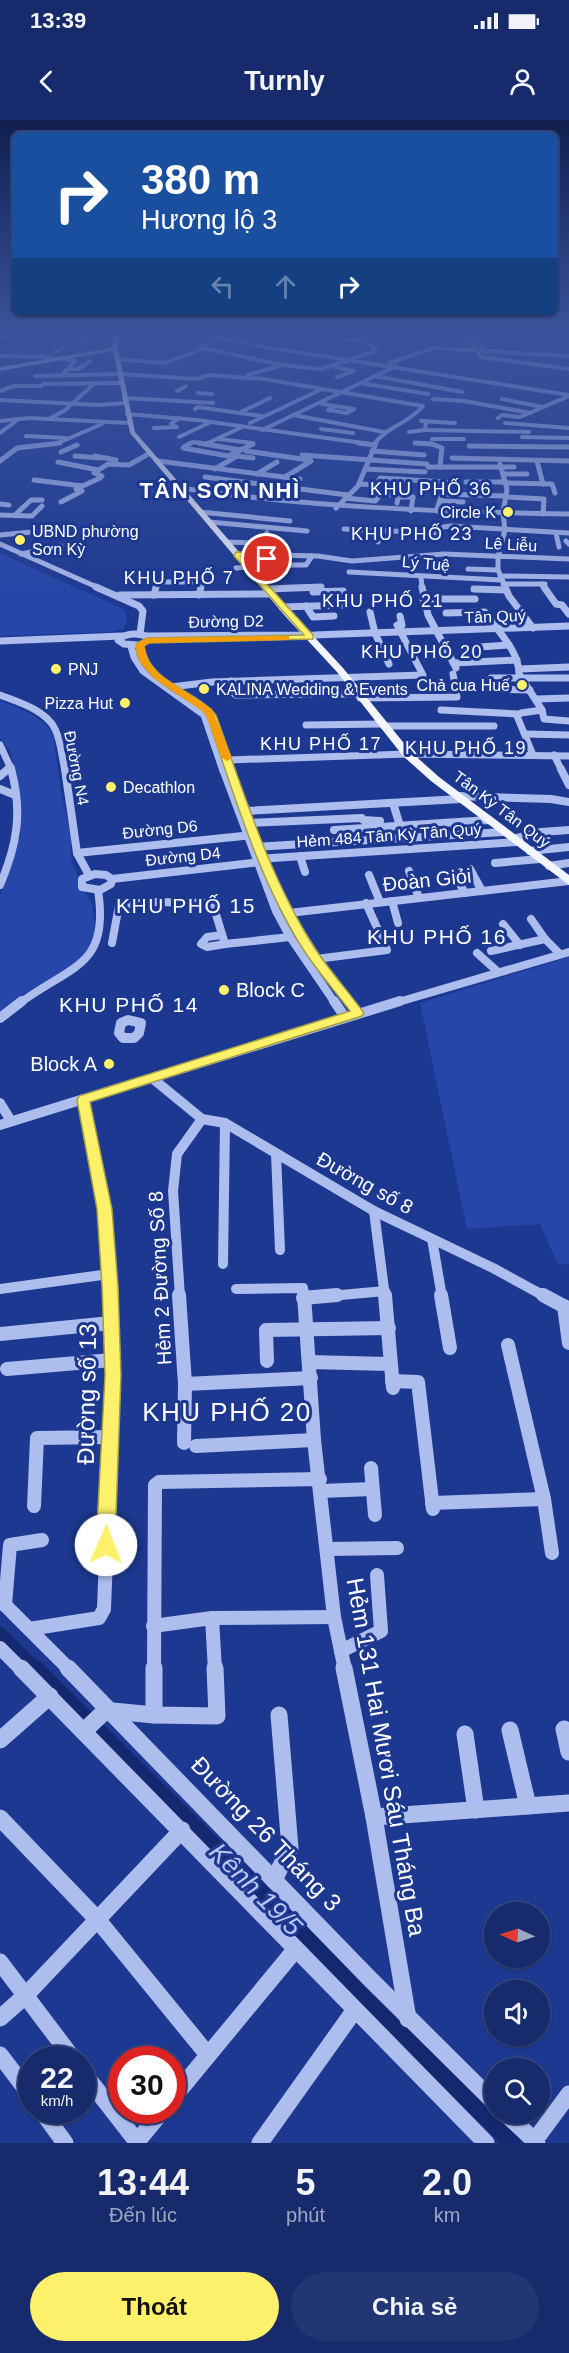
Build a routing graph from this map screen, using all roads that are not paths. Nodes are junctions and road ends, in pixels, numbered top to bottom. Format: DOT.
graph roads {
  1 [pos="99,424"];
  2 [pos="129,424"];
  3 [pos="172,424"];
  4 [pos="206,424"];
  5 [pos="221,424"];
  6 [pos="225,424"];
  7 [pos="276,424"];
  8 [pos="276,424"];
  9 [pos="329,424"];
  10 [pos="340,424"];
  11 [pos="400,424"];
  12 [pos="427,424"];
  13 [pos="547,424"];
  14 [pos="242,427"];
  15 [pos="154,428"];
  16 [pos="361,428"];
  17 [pos="450,428"];
  18 [pos="569,428"];
  19 [pos="210,429"];
  20 [pos="321,429"];
  21 [pos="264,430"];
  22 [pos="384,432"];
  23 [pos="529,432"];
  24 [pos="353,433"];
  25 [pos="429,435"];
  26 [pos="26,436"];
  27 [pos="180,437"];
  28 [pos="307,437"];
  29 [pos="464,437"];
  30 [pos="500,437"];
  31 [pos="515,437"];
  32 [pos="66,438"];
  33 [pos="217,438"];
  34 [pos="569,438"];
  35 [pos="341,441"];
  36 [pos="354,443"];
  37 [pos="415,443"];
  38 [pos="206,444"];
  39 [pos="77,445"];
  40 [pos="374,445"];
  41 [pos="519,445"];
  42 [pos="348,446"];
  43 [pos="469,446"];
  44 [pos="569,447"];
  45 [pos="419,448"];
  46 [pos="245,449"];
  47 [pos="270,450"];
  48 [pos="372,451"];
  49 [pos="62,452"];
  50 [pos="150,453"];
  51 [pos="302,455"];
  52 [pos="75,456"];
  53 [pos="94,456"];
  54 [pos="102,458"];
  55 [pos="452,458"];
  56 [pos="311,460"];
  57 [pos="0,461"];
  58 [pos="158,461"];
  59 [pos="569,461"];
  60 [pos="58,462"];
  61 [pos="135,462"];
  62 [pos="277,462"];
  63 [pos="537,464"];
  64 [pos="304,465"];
  65 [pos="367,465"];
  66 [pos="254,466"];
  67 [pos="440,467"];
  68 [pos="514,467"];
  69 [pos="216,468"];
  70 [pos="458,468"];
  71 [pos="563,468"];
  72 [pos="502,469"];
  73 [pos="98,470"];
  74 [pos="202,470"];
  75 [pos="209,470"];
  76 [pos="244,472"];
  77 [pos="491,473"];
  78 [pos="257,474"];
  79 [pos="447,474"];
  80 [pos="527,474"];
  81 [pos="457,475"];
  82 [pos="285,477"];
  83 [pos="300,479"];
  84 [pos="34,480"];
  85 [pos="240,482"];
  86 [pos="446,482"];
  87 [pos="466,482"];
  88 [pos="359,484"];
  89 [pos="543,484"];
  90 [pos="83,486"];
  91 [pos="180,488"];
  92 [pos="490,488"];
  93 [pos="506,491"];
  94 [pos="219,494"];
  95 [pos="390,495"];
  96 [pos="347,497"];
  97 [pos="439,501"];
  98 [pos="61,502"];
  99 [pos="1,503"];
  100 [pos="397,503"];
  101 [pos="9,505"];
  102 [pos="336,508"];
  103 [pos="411,511"];
  104 [pos="200,512"];
  105 [pos="439,512"];
  106 [pos="503,513"];
  107 [pos="543,514"];
  108 [pos="569,514"];
  109 [pos="15,515"];
  110 [pos="1,516"];
  111 [pos="489,517"];
  112 [pos="290,520"];
  113 [pos="209,522"];
  114 [pos="0,528"];
  115 [pos="344,529"];
  116 [pos="486,529"];
  117 [pos="53,530"];
  118 [pos="383,530"];
  119 [pos="505,530"];
  120 [pos="307,531"];
  121 [pos="402,531"];
  122 [pos="532,531"];
  123 [pos="16,532"];
  124 [pos="418,532"];
  125 [pos="267,533"];
  126 [pos="556,533"];
  127 [pos="569,533"];
  128 [pos="0,535"];
  129 [pos="226,542"];
  130 [pos="378,542"];
  131 [pos="532,542"];
  132 [pos="399,543"];
  133 [pos="416,543"];
  134 [pos="0,546"];
  135 [pos="61,546"];
  136 [pos="423,547"];
  137 [pos="559,547"];
  138 [pos="21,554"];
  139 [pos="236,554"];
  140 [pos="427,554"];
  141 [pos="312,556"];
  142 [pos="498,557"];
  143 [pos="569,560"];
  144 [pos="352,561"];
  145 [pos="434,563"];
  146 [pos="276,565"];
  147 [pos="248,567"];
  148 [pos="236,568"];
  149 [pos="468,569"];
  150 [pos="349,572"];
  151 [pos="421,577"];
  152 [pos="502,580"];
  153 [pos="568,580"];
  154 [pos="542,584"];
  155 [pos="344,585"];
  156 [pos="321,587"];
  157 [pos="474,589"];
  158 [pos="270,591"];
  159 [pos="298,592"];
  160 [pos="114,595"];
  161 [pos="154,595"];
  162 [pos="199,595"];
  163 [pos="423,599"];
  164 [pos="475,599"];
  165 [pos="282,607"];
  166 [pos="353,610"];
  167 [pos="310,611"];
  168 [pos="370,612"];
  169 [pos="446,614"];
  170 [pos="569,614"];
  171 [pos="334,616"];
  172 [pos="400,616"];
  173 [pos="569,626"];
  174 [pos="533,628"];
  175 [pos="496,629"];
  176 [pos="434,631"];
  177 [pos="401,632"];
  178 [pos="375,633"];
  179 [pos="309,635"];
  180 [pos="141,636"];
  181 [pos="121,640"];
  182 [pos="0,641"];
  183 [pos="135,645"];
  184 [pos="509,645"];
  185 [pos="478,647"];
  186 [pos="0,648"];
  187 [pos="516,660"];
  188 [pos="569,667"];
  189 [pos="454,668"];
  190 [pos="520,669"];
  191 [pos="396,676"];
  192 [pos="491,678"];
  193 [pos="569,678"];
  194 [pos="347,679"];
  195 [pos="523,679"];
  196 [pos="231,681"];
  197 [pos="171,687"];
  198 [pos="489,689"];
  199 [pos="530,690"];
  200 [pos="0,695"];
  201 [pos="359,696"];
  202 [pos="441,698"];
  203 [pos="569,698"];
  204 [pos="537,699"];
  205 [pos="441,710"];
  206 [pos="542,710"];
  207 [pos="518,714"];
  208 [pos="569,721"];
  209 [pos="306,725"];
  210 [pos="383,725"];
  211 [pos="445,725"];
  212 [pos="494,726"];
  213 [pos="525,734"];
  214 [pos="569,735"];
  215 [pos="0,745"];
  216 [pos="407,754"];
  217 [pos="534,755"];
  218 [pos="554,755"];
  219 [pos="569,756"];
  220 [pos="228,760"];
  221 [pos="11,767"];
  222 [pos="0,776"];
  223 [pos="569,785"];
  224 [pos="0,789"];
  225 [pos="15,795"];
  226 [pos="459,797"];
  227 [pos="569,802"];
  228 [pos="393,803"];
  229 [pos="245,811"];
  230 [pos="489,820"];
  231 [pos="380,821"];
  232 [pos="249,823"];
  233 [pos="400,826"];
  234 [pos="334,830"];
  235 [pos="569,830"];
  236 [pos="250,835"];
  237 [pos="511,837"];
  238 [pos="254,847"];
  239 [pos="569,847"];
  240 [pos="530,851"];
  241 [pos="77,853"];
  242 [pos="300,856"];
  243 [pos="540,859"];
  244 [pos="260,861"];
  245 [pos="495,863"];
  246 [pos="569,863"];
  247 [pos="549,866"];
  248 [pos="470,869"];
  249 [pos="409,871"];
  250 [pos="305,872"];
  251 [pos="453,872"];
  252 [pos="89,875"];
  253 [pos="369,875"];
  254 [pos="112,879"];
  255 [pos="569,881"];
  256 [pos="0,885"];
  257 [pos="98,890"];
  258 [pos="482,891"];
  259 [pos="465,893"];
  260 [pos="419,898"];
  261 [pos="392,901"];
  262 [pos="380,902"];
  263 [pos="366,903"];
  264 [pos="289,913"];
  265 [pos="531,920"];
  266 [pos="398,923"];
  267 [pos="503,924"];
  268 [pos="290,937"];
  269 [pos="545,939"];
  270 [pos="112,943"];
  271 [pos="520,945"];
  272 [pos="491,951"];
  273 [pos="477,953"];
  274 [pos="565,953"];
  275 [pos="316,959"];
  276 [pos="498,972"];
  277 [pos="358,1013"];
  278 [pos="345,1017"];
  279 [pos="0,1018"];
  280 [pos="152,1078"];
  281 [pos="83,1100"];
  282 [pos="0,1103"];
  283 [pos="202,1119"];
  284 [pos="5,1123"];
  285 [pos="225,1123"];
  286 [pos="276,1154"];
  287 [pos="374,1211"];
  288 [pos="432,1239"];
  289 [pos="280,1250"];
  290 [pos="223,1264"];
  291 [pos="109,1274"];
  292 [pos="0,1289"];
  293 [pos="236,1289"];
  294 [pos="385,1291"];
  295 [pos="303,1293"];
  296 [pos="566,1308"];
  297 [pos="111,1323"];
  298 [pos="306,1328"];
  299 [pos="389,1328"];
  300 [pos="0,1334"];
  301 [pos="569,1343"];
  302 [pos="508,1344"];
  303 [pos="450,1348"];
  304 [pos="112,1360"];
  305 [pos="267,1361"];
  306 [pos="309,1362"];
  307 [pos="389,1364"];
  308 [pos="7,1369"];
  309 [pos="311,1378"];
  310 [pos="185,1384"];
  311 [pos="110,1437"];
  312 [pos="314,1440"];
  313 [pos="371,1468"];
  314 [pos="320,1485"];
  315 [pos="372,1490"];
  316 [pos="544,1499"];
  317 [pos="34,1506"];
  318 [pos="375,1515"];
  319 [pos="42,1540"];
  320 [pos="398,1548"];
  321 [pos="328,1549"];
  322 [pos="552,1553"];
  323 [pos="377,1575"];
  324 [pos="3,1603"];
  325 [pos="334,1617"];
  326 [pos="212,1618"];
  327 [pos="153,1626"];
  328 [pos="29,1629"];
  329 [pos="0,1647"];
  330 [pos="341,1651"];
  331 [pos="51,1696"];
  332 [pos="108,1712"];
  333 [pos="154,1715"];
  334 [pos="279,1715"];
  335 [pos="87,1728"];
  336 [pos="564,1729"];
  337 [pos="510,1730"];
  338 [pos="465,1734"];
  339 [pos="0,1740"];
  340 [pos="569,1752"];
  341 [pos="569,1803"];
  342 [pos="528,1806"];
  343 [pos="476,1810"];
  344 [pos="374,1817"];
  345 [pos="0,1818"];
  346 [pos="182,1830"];
  347 [pos="274,1880"];
  348 [pos="97,1919"];
  349 [pos="295,1950"];
  350 [pos="0,1962"];
  351 [pos="25,1996"];
  352 [pos="354,2011"];
  353 [pos="0,2018"];
  354 [pos="408,2019"];
  355 [pos="63,2046"];
  356 [pos="0,2055"];
  357 [pos="208,2055"];
  358 [pos="18,2079"];
  359 [pos="186,2082"];
  360 [pos="96,2089"];
  361 [pos="484,2092"];
  362 [pos="569,2094"];
  363 [pos="51,2124"];
  364 [pos="152,2124"];
  365 [pos="517,2124"];
  366 [pos="536,2142"];
  367 [pos="65,2143"];
  368 [pos="137,2143"];
  369 [pos="260,2143"];
  370 [pos="486,2143"];
  1 -- 32 [label="street"];
  2 -- 50 [label="main road, Tân Kỳ Tân Quý"];
  3 -- 15 [label="street"];
  4 -- 27 [label="street"];
  5 -- 19 [label="street"];
  6 -- 14 [label="street"];
  7 -- 21 [label="street"];
  8 -- 21 [label="street"];
  9 -- 20 [label="street"];
  10 -- 16 [label="street"];
  11 -- 22 [label="street"];
  12 -- 25 [label="street"];
  13 -- 18 [label="street"];
  14 -- 21 [label="street"];
  14 -- 33 [label="street"];
  16 -- 22 [label="street"];
  16 -- 24 [label="street"];
  17 -- 25 [label="street"];
  20 -- 24 [label="street"];
  20 -- 28 [label="street"];
  21 -- 28 [label="street"];
  22 -- 40 [label="street"];
  23 -- 25 [label="street"];
  24 -- 35 [label="street"];
  25 -- 25 [label="street"];
  25 -- 29 [label="street"];
  25 -- 37 [label="street"];
  25 -- 67 [label="street"];
  26 -- 32 [label="street"];
  28 -- 35 [label="street"];
  30 -- 31 [label="street"];
  31 -- 34 [label="street"];
  31 -- 41 [label="street"];
  32 -- 57 [label="street"];
  33 -- 38 [label="street"];
  33 -- 46 [label="street"];
  35 -- 36 [label="street"];
  36 -- 40 [label="street"];
  36 -- 42 [label="street"];
  38 -- 46 [label="street"];
  38 -- 46 [label="street"];
  39 -- 49 [label="street"];
  40 -- 48 [label="street"];
  43 -- 44 [label="street"];
  45 -- 48 [label="street"];
  46 -- 47 [label="street"];
  46 -- 56 [label="street"];
  48 -- 65 [label="street"];
  50 -- 58 [label="main road, Tân Kỳ Tân Quý"];
  50 -- 61 [label="street"];
  51 -- 65 [label="street"];
  52 -- 54 [label="street"];
  53 -- 54 [label="street"];
  54 -- 61 [label="street"];
  55 -- 63 [label="street"];
  56 -- 64 [label="street"];
  56 -- 65 [label="street"];
  58 -- 75 [label="street"];
  58 -- 91 [label="main road, Tân Kỳ Tân Quý"];
  59 -- 63 [label="street"];
  60 -- 73 [label="street"];
  61 -- 73 [label="street"];
  62 -- 64 [label="street"];
  62 -- 69 [label="street"];
  62 -- 78 [label="street"];
  63 -- 71 [label="street"];
  63 -- 89 [label="street"];
  64 -- 82 [label="street"];
  65 -- 67 [label="street"];
  65 -- 79 [label="street"];
  65 -- 88 [label="street"];
  66 -- 76 [label="street"];
  67 -- 70 [label="street"];
  68 -- 72 [label="street"];
  69 -- 75 [label="street"];
  69 -- 76 [label="street"];
  70 -- 72 [label="street"];
  70 -- 81 [label="street"];
  72 -- 77 [label="street"];
  72 -- 80 [label="street"];
  72 -- 93 [label="street"];
  73 -- 90 [label="street"];
  74 -- 75 [label="street"];
  76 -- 78 [label="street"];
  78 -- 82 [label="street"];
  82 -- 83 [label="street"];
  84 -- 90 [label="street"];
  85 -- 94 [label="street"];
  85 -- 94 [label="street"];
  85 -- 96 [label="street"];
  86 -- 88 [label="street"];
  87 -- 93 [label="street"];
  88 -- 96 [label="street"];
  89 -- 93 [label="street"];
  89 -- 93 [label="street"];
  90 -- 98 [label="street"];
  91 -- 94 [label="street"];
  91 -- 104 [label="main road, Tân Kỳ Tân Quý"];
  92 -- 93 [label="street"];
  93 -- 97 [label="street"];
  93 -- 97 [label="street"];
  93 -- 106 [label="street"];
  93 -- 107 [label="street"];
  94 -- 102 [label="street"];
  95 -- 96 [label="street"];
  96 -- 102 [label="street"];
  97 -- 105 [label="street"];
  99 -- 101 [label="street"];
  100 -- 103 [label="street"];
  102 -- 103 [label="street"];
  103 -- 105 [label="street"];
  104 -- 112 [label="street"];
  104 -- 113 [label="main road, Tân Kỳ Tân Quý"];
  105 -- 106 [label="street"];
  106 -- 107 [label="street"];
  106 -- 119 [label="street"];
  107 -- 108 [label="street"];
  109 -- 109 [label="street"];
  109 -- 110 [label="street"];
  111 -- 116 [label="street"];
  113 -- 120 [label="street"];
  113 -- 129 [label="main road, Tân Kỳ Tân Quý"];
  114 -- 123 [label="street"];
  115 -- 118 [label="street"];
  116 -- 119 [label="street"];
  116 -- 124 [label="street"];
  117 -- 123 [label="street"];
  118 -- 121 [label="street"];
  118 -- 130 [label="street"];
  119 -- 122 [label="street"];
  119 -- 142 [label="street"];
  121 -- 124 [label="street"];
  121 -- 132 [label="street"];
  122 -- 126 [label="street"];
  122 -- 131 [label="street"];
  123 -- 128 [label="street"];
  124 -- 133 [label="street"];
  125 -- 129 [label="street"];
  126 -- 127 [label="street"];
  126 -- 137 [label="street"];
  129 -- 139 [label="main road, Tân Kỳ Tân Quý"];
  134 -- 138 [label="street"];
  134 -- 180 [label="street"];
  135 -- 138 [label="street"];
  136 -- 140 [label="street"];
  138 -- 160 [label="street"];
  139 -- 141 [label="street, Lê Liễu"];
  139 -- 147 [label="main road, Tân Kỳ Tân Quý"];
  140 -- 142 [label="street, Lê Liễu"];
  140 -- 144 [label="street, Lê Liễu"];
  140 -- 145 [label="street"];
  141 -- 144 [label="street, Lê Liễu"];
  141 -- 146 [label="street"];
  142 -- 143 [label="street, Lê Liễu"];
  142 -- 152 [label="street"];
  144 -- 150 [label="street"];
  147 -- 148 [label="street"];
  147 -- 158 [label="main road, Tân Kỳ Tân Quý"];
  149 -- 152 [label="street"];
  150 -- 151 [label="street, Lý Tuệ"];
  150 -- 155 [label="street"];
  151 -- 152 [label="street, Lý Tuệ"];
  151 -- 163 [label="street"];
  152 -- 153 [label="street"];
  152 -- 154 [label="street"];
  152 -- 157 [label="street"];
  152 -- 174 [label="street"];
  153 -- 154 [label="street"];
  154 -- 170 [label="street"];
  155 -- 159 [label="street"];
  155 -- 167 [label="street"];
  156 -- 158 [label="street"];
  158 -- 162 [label="street"];
  158 -- 165 [label="main road, Tân Kỳ Tân Quý"];
  160 -- 161 [label="street"];
  160 -- 180 [label="street"];
  161 -- 162 [label="street"];
  161 -- 162 [label="street"];
  163 -- 164 [label="street"];
  163 -- 176 [label="street"];
  165 -- 167 [label="street"];
  165 -- 179 [label="main road, Tân Kỳ Tân Quý"];
  166 -- 167 [label="street"];
  167 -- 171 [label="street"];
  168 -- 178 [label="street"];
  169 -- 175 [label="street"];
  172 -- 177 [label="street"];
  173 -- 174 [label="street, Tân Quý"];
  174 -- 175 [label="street, Tân Quý"];
  175 -- 176 [label="street, Tân Quý"];
  175 -- 184 [label="street"];
  176 -- 177 [label="street, Tân Quý"];
  176 -- 189 [label="street"];
  177 -- 178 [label="street, Tân Quý"];
  177 -- 191 [label="street"];
  178 -- 179 [label="street, Tân Quý"];
  178 -- 191 [label="street"];
  179 -- 180 [label="street, Đường D2"];
  179 -- 180 [label="street, Đường D2"];
  179 -- 194 [label="main road, Tân Kỳ Tân Quý"];
  180 -- 181 [label="street"];
  180 -- 183 [label="street"];
  181 -- 182 [label="street"];
  181 -- 183 [label="street"];
  181 -- 186 [label="street"];
  183 -- 197 [label="street"];
  183 -- 236 [label="street"];
  184 -- 185 [label="street"];
  184 -- 187 [label="street"];
  187 -- 189 [label="street"];
  187 -- 190 [label="street"];
  188 -- 190 [label="street"];
  189 -- 202 [label="street"];
  190 -- 195 [label="street"];
  191 -- 194 [label="street"];
  192 -- 195 [label="street"];
  193 -- 195 [label="street"];
  194 -- 196 [label="street"];
  194 -- 201 [label="main road, Tân Kỳ Tân Quý"];
  195 -- 199 [label="street"];
  196 -- 197 [label="street"];
  196 -- 201 [label="street"];
  197 -- 220 [label="street"];
  198 -- 199 [label="street"];
  199 -- 204 [label="street"];
  200 -- 241 [label="street, Đường N4"];
  201 -- 202 [label="street"];
  201 -- 210 [label="main road, Tân Kỳ Tân Quý"];
  202 -- 205 [label="street"];
  203 -- 204 [label="street"];
  204 -- 206 [label="street"];
  205 -- 207 [label="street"];
  205 -- 211 [label="street"];
  206 -- 207 [label="street"];
  206 -- 208 [label="street"];
  207 -- 213 [label="street"];
  209 -- 210 [label="street"];
  210 -- 211 [label="street"];
  210 -- 216 [label="main road, Tân Kỳ Tân Quý"];
  211 -- 212 [label="street"];
  213 -- 214 [label="street"];
  213 -- 217 [label="street"];
  215 -- 221 [label="street"];
  216 -- 217 [label="street"];
  216 -- 220 [label="street"];
  216 -- 226 [label="main road, Tân Kỳ Tân Quý"];
  217 -- 218 [label="street"];
  218 -- 219 [label="street"];
  218 -- 223 [label="street"];
  220 -- 229 [label="street"];
  221 -- 222 [label="street"];
  221 -- 225 [label="street"];
  224 -- 225 [label="street"];
  225 -- 256 [label="street"];
  226 -- 227 [label="street"];
  226 -- 228 [label="street"];
  226 -- 230 [label="main road, Tân Kỳ Tân Quý"];
  228 -- 229 [label="street"];
  228 -- 233 [label="street"];
  229 -- 232 [label="street"];
  230 -- 233 [label="street"];
  230 -- 237 [label="main road, Tân Kỳ Tân Quý"];
  231 -- 232 [label="street"];
  232 -- 236 [label="street"];
  233 -- 234 [label="street"];
  235 -- 237 [label="street"];
  236 -- 238 [label="street"];
  236 -- 241 [label="street, Đường D6"];
  237 -- 238 [label="street"];
  237 -- 240 [label="main road, Tân Kỳ Tân Quý"];
  237 -- 242 [label="street, Hẻm 484 Tân Kỳ Tân Quý"];
  238 -- 244 [label="street"];
  239 -- 240 [label="street"];
  240 -- 243 [label="main road, Tân Kỳ Tân Quý"];
  241 -- 252 [label="street, Đường N4"];
  242 -- 244 [label="street, Hẻm 484 Tân Kỳ Tân Quý"];
  242 -- 250 [label="street"];
  243 -- 245 [label="street"];
  243 -- 247 [label="main road, Tân Kỳ Tân Quý"];
  244 -- 254 [label="street, Đường D4"];
  244 -- 264 [label="street"];
  244 -- 268 [label="street"];
  246 -- 247 [label="street"];
  247 -- 255 [label="main road, Tân Kỳ Tân Quý"];
  248 -- 258 [label="street"];
  249 -- 260 [label="street"];
  251 -- 259 [label="street"];
  252 -- 254 [label="street, Đường D4"];
  252 -- 257 [label="street, Đường N4"];
  253 -- 262 [label="street"];
  254 -- 257 [label="street"];
  255 -- 258 [label="street, Đoàn Giỏi"];
  257 -- 279 [label="street"];
  258 -- 259 [label="street, Đoàn Giỏi"];
  259 -- 260 [label="street, Đoàn Giỏi"];
  260 -- 261 [label="street, Đoàn Giỏi"];
  261 -- 262 [label="street, Đoàn Giỏi"];
  261 -- 266 [label="street"];
  262 -- 263 [label="street, Đoàn Giỏi"];
  263 -- 264 [label="street, Đoàn Giỏi"];
  263 -- 275 [label="street"];
  264 -- 275 [label="street"];
  265 -- 269 [label="street"];
  267 -- 271 [label="street"];
  268 -- 270 [label="street"];
  268 -- 278 [label="street"];
  269 -- 271 [label="street"];
  269 -- 274 [label="street"];
  271 -- 272 [label="street"];
  273 -- 276 [label="street"];
  274 -- 276 [label="street"];
  275 -- 277 [label="street"];
  276 -- 277 [label="street"];
  277 -- 278 [label="street"];
  278 -- 280 [label="street"];
  280 -- 281 [label="street"];
  280 -- 283 [label="street, Đường số 8"];
  281 -- 284 [label="street"];
  281 -- 291 [label="street, Đường số 13"];
  282 -- 284 [label="street"];
  283 -- 285 [label="street, Đường số 8"];
  283 -- 310 [label="street, Hẻm 2 Đường Số 8"];
  285 -- 286 [label="street, Đường số 8"];
  285 -- 290 [label="street"];
  286 -- 287 [label="street, Đường số 8"];
  286 -- 289 [label="street"];
  287 -- 288 [label="street, Đường số 8"];
  287 -- 294 [label="street"];
  288 -- 296 [label="street, Đường số 8"];
  288 -- 303 [label="street"];
  291 -- 292 [label="street"];
  291 -- 297 [label="street, Đường số 13"];
  293 -- 295 [label="street"];
  294 -- 295 [label="street"];
  294 -- 299 [label="street"];
  295 -- 298 [label="street, Hẻm 131 Hai Mươi Sáu Tháng Ba"];
  296 -- 301 [label="street"];
  297 -- 300 [label="street"];
  297 -- 304 [label="street, Đường số 13"];
  298 -- 299 [label="street"];
  298 -- 305 [label="street"];
  298 -- 306 [label="street, Hẻm 131 Hai Mươi Sáu Tháng Ba"];
  299 -- 307 [label="street"];
  302 -- 316 [label="street"];
  304 -- 308 [label="street"];
  304 -- 311 [label="street, Đường số 13"];
  306 -- 307 [label="street"];
  306 -- 309 [label="street, Hẻm 131 Hai Mươi Sáu Tháng Ba"];
  307 -- 316 [label="street"];
  309 -- 310 [label="street"];
  309 -- 312 [label="street, Hẻm 131 Hai Mươi Sáu Tháng Ba"];
  310 -- 312 [label="street, Hẻm 2 Đường Số 8"];
  311 -- 317 [label="street"];
  311 -- 328 [label="street, Đường số 13"];
  312 -- 314 [label="street, Hẻm 131 Hai Mươi Sáu Tháng Ba"];
  313 -- 315 [label="street"];
  314 -- 315 [label="street"];
  314 -- 321 [label="street, Hẻm 131 Hai Mươi Sáu Tháng Ba"];
  314 -- 327 [label="street"];
  315 -- 318 [label="street"];
  316 -- 322 [label="street"];
  319 -- 324 [label="street"];
  320 -- 321 [label="street"];
  321 -- 325 [label="street, Hẻm 131 Hai Mươi Sáu Tháng Ba"];
  323 -- 330 [label="street"];
  324 -- 328 [label="street, Đường 26 Tháng 3"];
  325 -- 326 [label="street"];
  325 -- 330 [label="street, Hẻm 131 Hai Mươi Sáu Tháng Ba"];
  326 -- 327 [label="street"];
  326 -- 333 [label="street"];
  327 -- 333 [label="street"];
  328 -- 332 [label="street, Đường 26 Tháng 3"];
  329 -- 331 [label="street"];
  330 -- 344 [label="street, Hẻm 131 Hai Mươi Sáu Tháng Ba"];
  331 -- 335 [label="street"];
  331 -- 339 [label="street"];
  332 -- 333 [label="street"];
  332 -- 335 [label="street"];
  332 -- 347 [label="street, Đường 26 Tháng 3"];
  334 -- 347 [label="street"];
  335 -- 346 [label="street"];
  336 -- 340 [label="street"];
  337 -- 342 [label="street"];
  338 -- 343 [label="street"];
  341 -- 342 [label="street"];
  342 -- 343 [label="street"];
  343 -- 344 [label="street"];
  344 -- 354 [label="street, Hẻm 131 Hai Mươi Sáu Tháng Ba"];
  345 -- 348 [label="street"];
  346 -- 348 [label="street"];
  346 -- 349 [label="street"];
  347 -- 354 [label="street, Đường 26 Tháng 3"];
  348 -- 351 [label="street"];
  348 -- 357 [label="street"];
  349 -- 352 [label="street"];
  349 -- 357 [label="street"];
  350 -- 351 [label="street"];
  351 -- 353 [label="street"];
  351 -- 355 [label="street"];
  352 -- 369 [label="street"];
  352 -- 370 [label="street"];
  354 -- 361 [label="street, Đường 26 Tháng 3"];
  356 -- 358 [label="street"];
  357 -- 359 [label="street"];
  360 -- 368 [label="street"];
  362 -- 366 [label="street"];
  363 -- 367 [label="street"];
  364 -- 368 [label="street"];
  365 -- 366 [label="street"];
}
